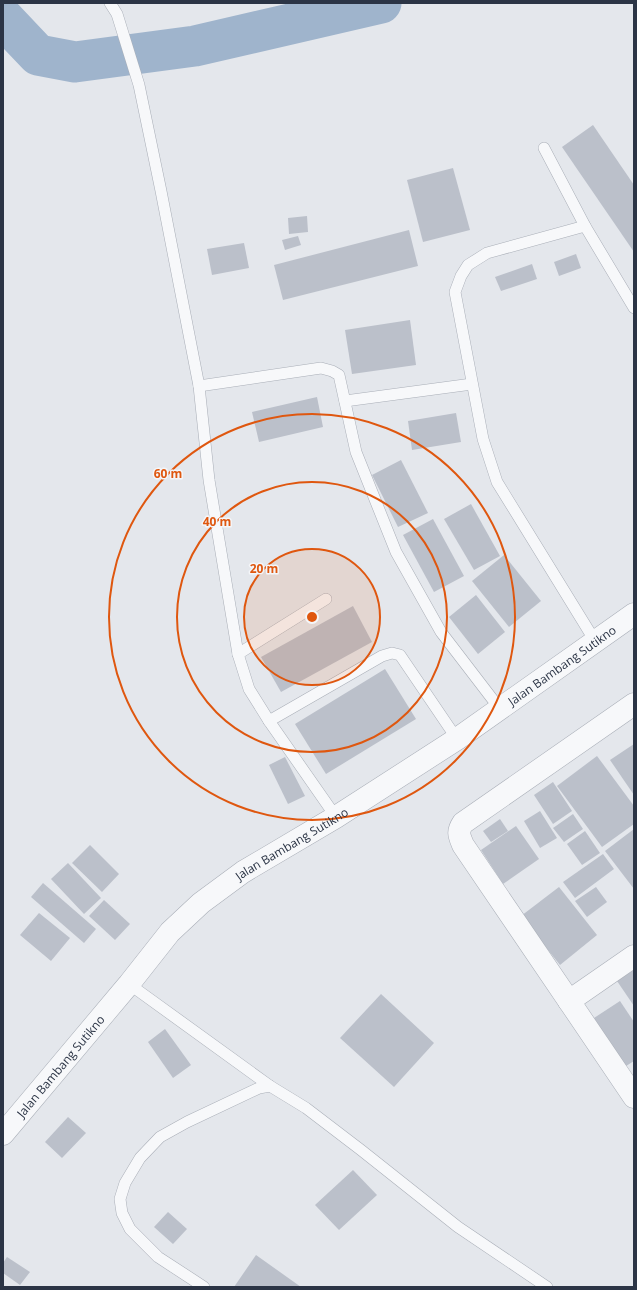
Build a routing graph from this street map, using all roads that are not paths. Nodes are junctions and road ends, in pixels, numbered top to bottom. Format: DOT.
graph roads {
  1 [pos="110,3"];
  2 [pos="544,148"];
  3 [pos="584,226"];
  4 [pos="634,308"];
  5 [pos="472,384"];
  6 [pos="199,386"];
  7 [pos="345,401"];
  8 [pos="326,599"];
  9 [pos="634,614"];
  10 [pos="595,641"];
  11 [pos="238,654"];
  12 [pos="634,704"];
  13 [pos="500,709"];
  14 [pos="269,721"];
  15 [pos="457,739"];
  16 [pos="336,817"];
  17 [pos="634,956"];
  18 [pos="129,984"];
  19 [pos="569,1001"];
  20 [pos="270,1086"];
  21 [pos="634,1097"];
  22 [pos="3,1134"];
  23 [pos="204,1287"];
  24 [pos="547,1287"];
  1 -- 6 [label="lane"];
  2 -- 3 [label="lane"];
  3 -- 4 [label="lane"];
  3 -- 5 [label="lane"];
  5 -- 7 [label="lane"];
  5 -- 10 [label="lane"];
  6 -- 7 [label="lane"];
  6 -- 11 [label="lane"];
  7 -- 13 [label="lane"];
  8 -- 11 [label="lane"];
  9 -- 10 [label="street, Jalan Bambang Sutikno"];
  10 -- 13 [label="street, Jalan Bambang Sutikno"];
  11 -- 14 [label="lane"];
  12 -- 19 [label="street"];
  13 -- 15 [label="street, Jalan Bambang Sutikno"];
  14 -- 15 [label="lane"];
  14 -- 16 [label="lane"];
  15 -- 16 [label="street, Jalan Bambang Sutikno"];
  16 -- 18 [label="street, Jalan Bambang Sutikno"];
  17 -- 19 [label="street"];
  18 -- 20 [label="lane"];
  18 -- 22 [label="street, Jalan Bambang Sutikno"];
  19 -- 21 [label="street"];
  20 -- 23 [label="lane"];
  20 -- 24 [label="lane"];
}
